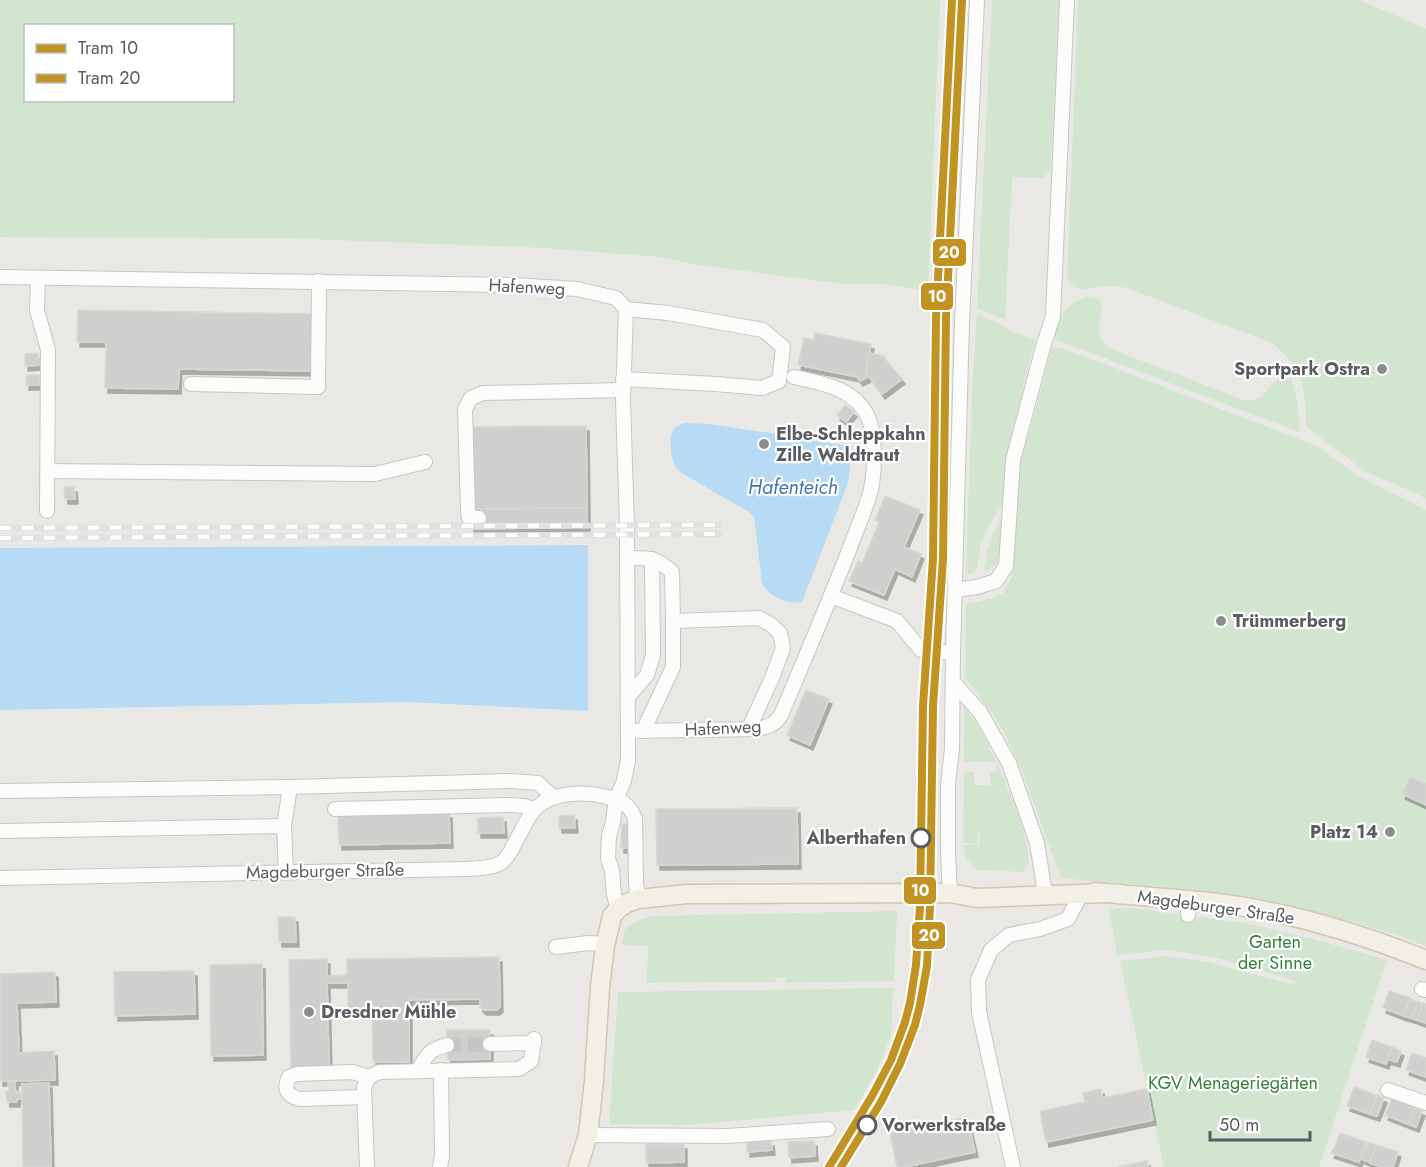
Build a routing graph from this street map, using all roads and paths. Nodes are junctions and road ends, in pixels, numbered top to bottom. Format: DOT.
graph roads {
  1 [pos="977,0"];
  2 [pos="1067,0"];
  3 [pos="0,277"];
  4 [pos="38,278"];
  5 [pos="319,281"];
  6 [pos="626,309"];
  7 [pos="794,377"];
  8 [pos="191,384"];
  9 [pos="623,384"];
  10 [pos="425,462"];
  11 [pos="48,471"];
  12 [pos="47,511"];
  13 [pos="478,518"];
  14 [pos="627,558"];
  15 [pos="652,560"];
  16 [pos="955,590"];
  17 [pos="831,596"];
  18 [pos="673,621"];
  19 [pos="953,653"];
  20 [pos="953,682"];
  21 [pos="627,697"];
  22 [pos="749,728"];
  23 [pos="628,731"];
  24 [pos="643,731"];
  25 [pos="290,787"];
  26 [pos="0,791"];
  27 [pos="554,798"];
  28 [pos="616,799"];
  29 [pos="335,809"];
  30 [pos="534,809"];
  31 [pos="284,826"];
  32 [pos="0,831"];
  33 [pos="285,872"];
  34 [pos="0,878"];
  35 [pos="1044,887"];
  36 [pos="950,893"];
  37 [pos="1106,893"];
  38 [pos="1081,894"];
  39 [pos="638,899"];
  40 [pos="618,909"];
  41 [pos="605,944"];
  42 [pos="556,946"];
  43 [pos="1426,960"];
  44 [pos="490,1044"];
  45 [pos="447,1045"];
  46 [pos="441,1070"];
  47 [pos="418,1071"];
  48 [pos="369,1077"];
  49 [pos="1388,1090"];
  50 [pos="364,1097"];
  51 [pos="1426,1103"];
  52 [pos="828,1129"];
  53 [pos="588,1135"];
  54 [pos="367,1167"];
  55 [pos="440,1167"];
  56 [pos="579,1167"];
  57 [pos="1013,1167"];
  1 -- 16 [label="street"];
  2 -- 16 [label="street"];
  3 -- 4 [label="street, Hafenweg"];
  4 -- 5 [label="street, Hafenweg"];
  4 -- 11 [label="street"];
  5 -- 6 [label="street, Hafenweg"];
  5 -- 8 [label="street"];
  6 -- 9 [label="street"];
  6 -- 9 [label="street"];
  7 -- 17 [label="street"];
  9 -- 13 [label="street"];
  9 -- 14 [label="street"];
  10 -- 11 [label="street"];
  11 -- 12 [label="street"];
  14 -- 15 [label="street"];
  14 -- 21 [label="street"];
  15 -- 18 [label="street"];
  15 -- 21 [label="street"];
  16 -- 19 [label="street"];
  17 -- 19 [label="street"];
  17 -- 22 [label="street, Hafenweg"];
  18 -- 22 [label="street"];
  18 -- 24 [label="street"];
  19 -- 20 [label="street"];
  20 -- 35 [label="street"];
  20 -- 36 [label="street"];
  21 -- 23 [label="street"];
  22 -- 24 [label="street, Hafenweg"];
  23 -- 24 [label="street, Hafenweg"];
  23 -- 28 [label="street"];
  25 -- 26 [label="street"];
  25 -- 27 [label="street"];
  25 -- 31 [label="street"];
  27 -- 28 [label="street"];
  27 -- 30 [label="street"];
  28 -- 39 [label="street"];
  28 -- 40 [label="street"];
  29 -- 30 [label="street"];
  30 -- 33 [label="street, Magdeburger Straße"];
  31 -- 32 [label="street"];
  31 -- 33 [label="street"];
  33 -- 34 [label="street, Magdeburger Straße"];
  35 -- 36 [label="main road, Magdeburger Straße"];
  35 -- 37 [label="main road, Magdeburger Straße"];
  36 -- 38 [label="main road, Magdeburger Straße"];
  36 -- 39 [label="main road, Magdeburger Straße"];
  37 -- 38 [label="main road, Magdeburger Straße"];
  37 -- 43 [label="main road, Magdeburger Straße"];
  38 -- 57 [label="street"];
  39 -- 40 [label="main road"];
  40 -- 41 [label="main road"];
  41 -- 42 [label="street"];
  41 -- 53 [label="main road"];
  44 -- 46 [label="street"];
  45 -- 47 [label="street"];
  46 -- 47 [label="street"];
  46 -- 55 [label="street"];
  47 -- 48 [label="street"];
  48 -- 50 [label="street"];
  48 -- 50 [label="street"];
  49 -- 51 [label="street"];
  50 -- 54 [label="street"];
  52 -- 53 [label="street"];
  53 -- 56 [label="main road"];
}
